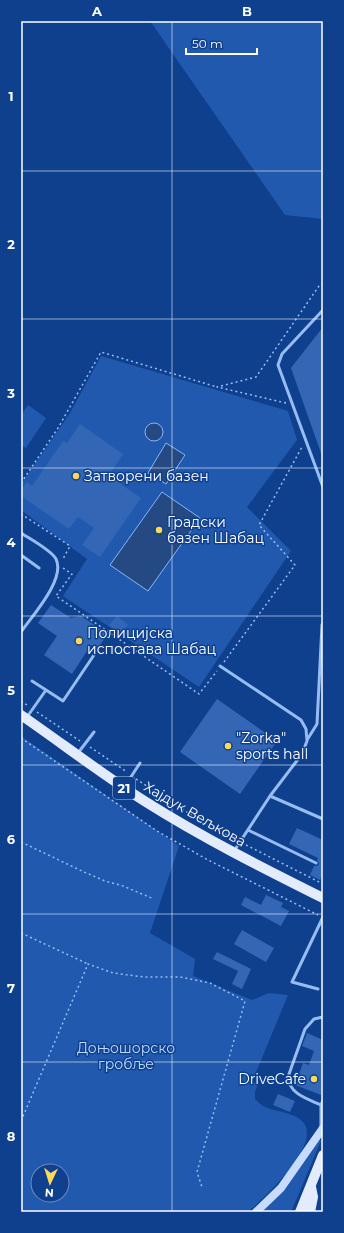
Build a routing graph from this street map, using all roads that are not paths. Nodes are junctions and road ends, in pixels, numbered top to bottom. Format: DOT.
graph roads {
  1 [pos="323,310"];
  2 [pos="323,487"];
  3 [pos="21,533"];
  4 [pos="21,555"];
  5 [pos="39,568"];
  6 [pos="323,623"];
  7 [pos="21,632"];
  8 [pos="94,655"];
  9 [pos="220,666"];
  10 [pos="32,681"];
  11 [pos="46,690"];
  12 [pos="24,717"];
  13 [pos="94,732"];
  14 [pos="306,741"];
  15 [pos="77,755"];
  16 [pos="140,763"];
  17 [pos="124,788"];
  18 [pos="270,796"];
  19 [pos="323,819"];
  20 [pos="248,830"];
  21 [pos="233,853"];
  22 [pos="316,863"];
  23 [pos="323,898"];
  24 [pos="323,917"];
  25 [pos="318,989"];
  26 [pos="323,1017"];
  27 [pos="323,1100"];
  28 [pos="321,1105"];
  29 [pos="322,1129"];
  30 [pos="323,1155"];
  31 [pos="310,1187"];
  32 [pos="256,1212"];
  33 [pos="300,1212"];
  34 [pos="310,1212"];
  1 -- 2 [label="lane"];
  3 -- 7 [label="lane"];
  4 -- 5 [label="lane"];
  6 -- 14 [label="lane"];
  8 -- 11 [label="lane"];
  9 -- 14 [label="lane"];
  10 -- 11 [label="lane"];
  11 -- 12 [label="lane"];
  12 -- 15 [label="main road, Хајдук Вељкова / 21"];
  13 -- 15 [label="lane"];
  14 -- 18 [label="lane"];
  15 -- 17 [label="main road, Хајдук Вељкова / 21"];
  16 -- 17 [label="lane"];
  17 -- 21 [label="main road, Хајдук Вељкова / 21"];
  18 -- 19 [label="lane"];
  18 -- 20 [label="lane"];
  20 -- 21 [label="lane"];
  20 -- 22 [label="lane"];
  21 -- 23 [label="main road, Хајдук Вељкова / 21"];
  24 -- 25 [label="lane"];
  26 -- 28 [label="lane"];
  27 -- 28 [label="lane"];
  28 -- 29 [label="lane"];
  29 -- 32 [label="main road"];
  30 -- 31 [label="main road"];
  31 -- 33 [label="main road"];
  31 -- 34 [label="main road"];
}
